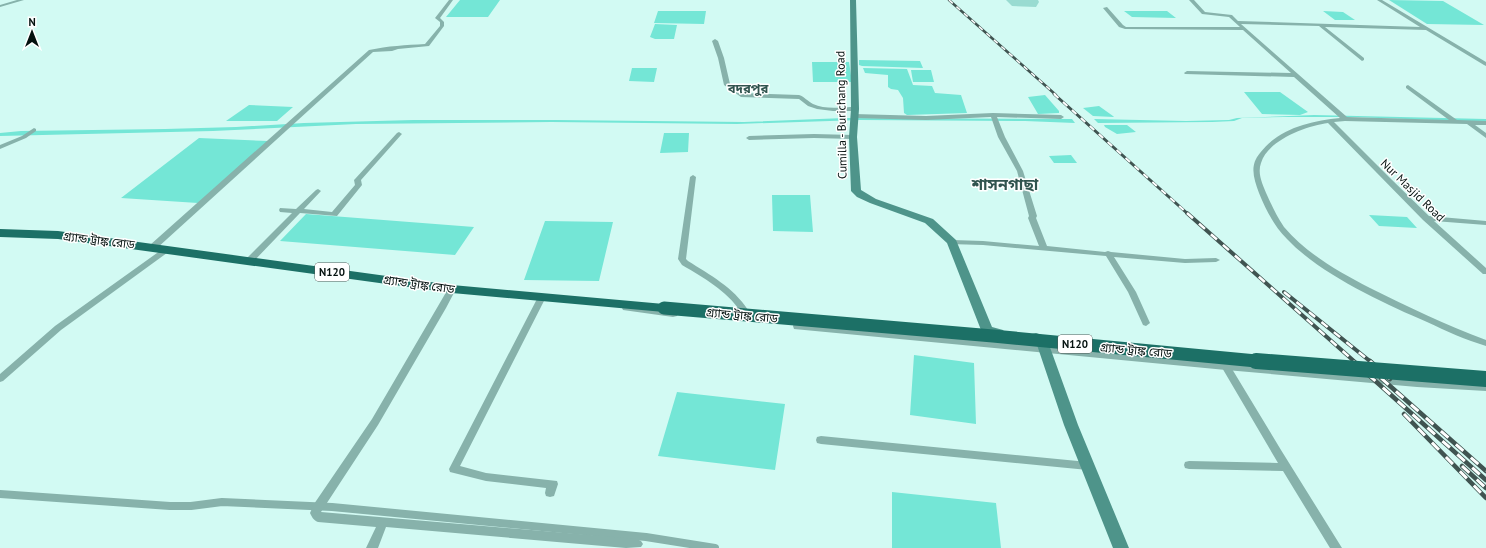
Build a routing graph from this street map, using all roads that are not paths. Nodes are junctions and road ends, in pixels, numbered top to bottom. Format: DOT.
graph roads {
  1 [pos="22,0"];
  2 [pos="451,0"];
  3 [pos="853,0"];
  4 [pos="1191,0"];
  5 [pos="1379,0"];
  6 [pos="0,6"];
  7 [pos="1105,8"];
  8 [pos="1238,22"];
  9 [pos="1320,25"];
  10 [pos="1245,29"];
  11 [pos="1427,29"];
  12 [pos="715,41"];
  13 [pos="1362,59"];
  14 [pos="1486,64"];
  15 [pos="1187,73"];
  16 [pos="1297,75"];
  17 [pos="1408,87"];
  18 [pos="854,116"];
  19 [pos="1342,116"];
  20 [pos="1061,117"];
  21 [pos="994,119"];
  22 [pos="1329,120"];
  23 [pos="1455,122"];
  24 [pos="1469,123"];
  25 [pos="1486,123"];
  26 [pos="34,130"];
  27 [pos="399,134"];
  28 [pos="1486,136"];
  29 [pos="853,137"];
  30 [pos="749,138"];
  31 [pos="0,147"];
  32 [pos="693,177"];
  33 [pos="318,191"];
  34 [pos="283,210"];
  35 [pos="298,211"];
  36 [pos="1426,218"];
  37 [pos="1486,223"];
  38 [pos="0,233"];
  39 [pos="952,242"];
  40 [pos="153,247"];
  41 [pos="1044,248"];
  42 [pos="167,250"];
  43 [pos="1108,253"];
  44 [pos="250,260"];
  45 [pos="1216,260"];
  46 [pos="1486,272"];
  47 [pos="452,288"];
  48 [pos="542,297"];
  49 [pos="604,302"];
  50 [pos="744,310"];
  51 [pos="1146,323"];
  52 [pos="987,330"];
  53 [pos="1486,343"];
  54 [pos="1045,348"];
  55 [pos="1226,366"];
  56 [pos="1486,375"];
  57 [pos="0,379"];
  58 [pos="1486,379"];
  59 [pos="1486,387"];
  60 [pos="820,440"];
  61 [pos="1189,465"];
  62 [pos="1088,466"];
  63 [pos="1285,467"];
  64 [pos="0,494"];
  65 [pos="550,494"];
  66 [pos="318,507"];
  67 [pos="383,522"];
  68 [pos="637,544"];
  69 [pos="372,548"];
  70 [pos="715,548"];
  71 [pos="1121,548"];
  72 [pos="1336,548"];
  1 -- 6 [label="street"];
  2 -- 40 [label="street"];
  3 -- 18 [label="main road, Cumilla - Burichang Road"];
  4 -- 8 [label="street"];
  5 -- 11 [label="street"];
  7 -- 10 [label="street"];
  8 -- 9 [label="street"];
  8 -- 10 [label="street"];
  9 -- 11 [label="street"];
  9 -- 13 [label="street"];
  10 -- 16 [label="street"];
  11 -- 14 [label="street"];
  12 -- 18 [label="street"];
  15 -- 16 [label="street"];
  16 -- 19 [label="street"];
  17 -- 23 [label="street"];
  18 -- 21 [label="street"];
  18 -- 29 [label="main road, Cumilla - Burichang Road"];
  19 -- 22 [label="street"];
  19 -- 23 [label="street"];
  20 -- 21 [label="street"];
  21 -- 41 [label="street"];
  22 -- 36 [label="street, Nur Masjid Road"];
  22 -- 53 [label="street"];
  23 -- 24 [label="street"];
  24 -- 25 [label="street"];
  24 -- 28 [label="street"];
  26 -- 31 [label="street"];
  27 -- 35 [label="street"];
  29 -- 30 [label="street"];
  29 -- 39 [label="main road, Cumilla - Burichang Road"];
  32 -- 50 [label="street"];
  33 -- 35 [label="street"];
  34 -- 35 [label="street"];
  35 -- 44 [label="street"];
  36 -- 37 [label="street"];
  36 -- 46 [label="street, Nur Masjid Road"];
  38 -- 40 [label="highway, গ্র্যান্ড ট্রাঙ্ক রোড / N120"];
  39 -- 41 [label="street"];
  39 -- 52 [label="main road, Cumilla - Burichang Road"];
  40 -- 42 [label="highway, গ্র্যান্ড ট্রাঙ্ক রোড / N120"];
  41 -- 43 [label="street"];
  42 -- 44 [label="highway, গ্র্যান্ড ট্রাঙ্ক রোড / N120"];
  42 -- 57 [label="street"];
  43 -- 45 [label="street"];
  43 -- 51 [label="street"];
  44 -- 47 [label="highway, গ্র্যান্ড ট্রাঙ্ক রোড / N120"];
  47 -- 48 [label="highway, গ্র্যান্ড ট্রাঙ্ক রোড / N120"];
  47 -- 66 [label="street"];
  48 -- 49 [label="highway, গ্র্যান্ড ট্রাঙ্ক রোড / N120"];
  48 -- 65 [label="street"];
  49 -- 50 [label="street"];
  49 -- 54 [label="street"];
  49 -- 58 [label="highway, গ্র্যান্ড ট্রাঙ্ক রোড / N120, bridge"];
  50 -- 52 [label="street"];
  52 -- 54 [label="main road"];
  52 -- 56 [label="street"];
  54 -- 55 [label="street"];
  54 -- 62 [label="main road"];
  55 -- 59 [label="street"];
  55 -- 63 [label="street"];
  60 -- 62 [label="street"];
  61 -- 63 [label="street"];
  62 -- 71 [label="main road"];
  63 -- 72 [label="street"];
  64 -- 66 [label="street"];
  66 -- 67 [label="street"];
  66 -- 70 [label="street"];
  67 -- 68 [label="street"];
  67 -- 69 [label="street"];
}
